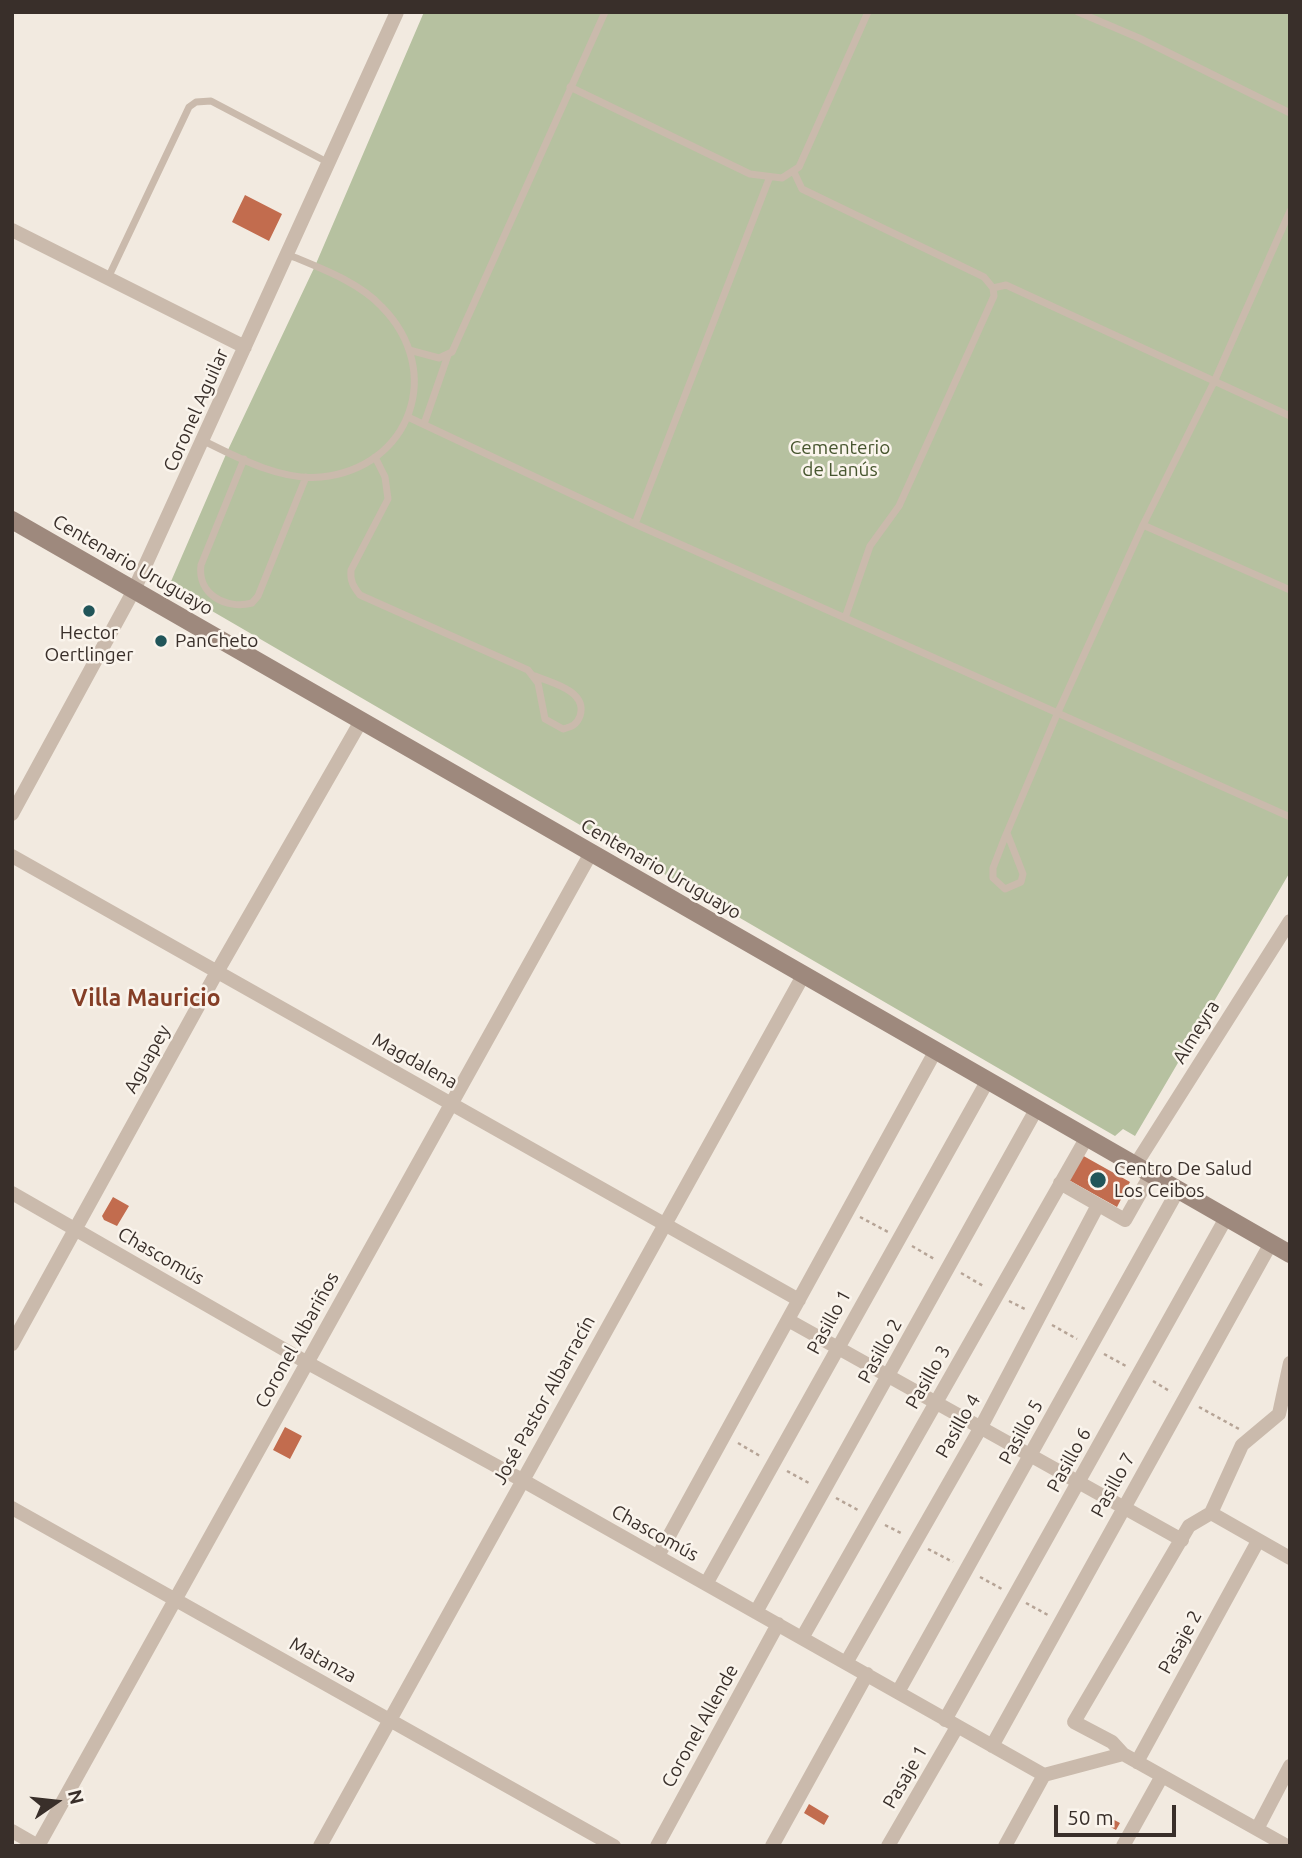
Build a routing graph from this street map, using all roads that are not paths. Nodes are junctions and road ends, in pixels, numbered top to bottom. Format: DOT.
graph roads {
  1 [pos="397,12"];
  2 [pos="605,12"];
  3 [pos="868,12"];
  4 [pos="1078,12"];
  5 [pos="570,87"];
  6 [pos="1290,113"];
  7 [pos="329,163"];
  8 [pos="794,172"];
  9 [pos="769,179"];
  10 [pos="1290,211"];
  11 [pos="14,236"];
  12 [pos="289,256"];
  13 [pos="108,278"];
  14 [pos="993,288"];
  15 [pos="245,347"];
  16 [pos="409,350"];
  17 [pos="448,355"];
  18 [pos="1214,382"];
  19 [pos="1290,416"];
  20 [pos="410,418"];
  21 [pos="424,424"];
  22 [pos="204,441"];
  23 [pos="375,457"];
  24 [pos="244,459"];
  25 [pos="306,477"];
  26 [pos="12,520"];
  27 [pos="635,524"];
  28 [pos="1143,526"];
  29 [pos="134,590"];
  30 [pos="1290,590"];
  31 [pos="845,618"];
  32 [pos="535,676"];
  33 [pos="1058,712"];
  34 [pos="361,721"];
  35 [pos="12,814"];
  36 [pos="1290,817"];
  37 [pos="1007,833"];
  38 [pos="591,853"];
  39 [pos="12,856"];
  40 [pos="1290,922"];
  41 [pos="217,972"];
  42 [pos="804,975"];
  43 [pos="936,1050"];
  44 [pos="988,1080"];
  45 [pos="450,1102"];
  46 [pos="1037,1108"];
  47 [pos="1087,1136"];
  48 [pos="1143,1169"];
  49 [pos="1060,1184"];
  50 [pos="1178,1190"];
  51 [pos="12,1193"];
  52 [pos="1098,1205"];
  53 [pos="1226,1217"];
  54 [pos="665,1223"];
  55 [pos="76,1229"];
  56 [pos="1271,1243"];
  57 [pos="1290,1254"];
  58 [pos="799,1300"];
  59 [pos="788,1320"];
  60 [pos="12,1345"];
  61 [pos="836,1347"];
  62 [pos="306,1362"];
  63 [pos="1290,1363"];
  64 [pos="888,1376"];
  65 [pos="936,1402"];
  66 [pos="981,1427"];
  67 [pos="1030,1455"];
  68 [pos="522,1480"];
  69 [pos="1079,1483"];
  70 [pos="1122,1507"];
  71 [pos="12,1508"];
  72 [pos="1211,1513"];
  73 [pos="1182,1540"];
  74 [pos="1258,1541"];
  75 [pos="657,1556"];
  76 [pos="1290,1558"];
  77 [pos="706,1584"];
  78 [pos="175,1600"];
  79 [pos="756,1612"];
  80 [pos="778,1624"];
  81 [pos="802,1638"];
  82 [pos="846,1663"];
  83 [pos="867,1674"];
  84 [pos="898,1692"];
  85 [pos="389,1718"];
  86 [pos="951,1723"];
  87 [pos="992,1746"];
  88 [pos="1123,1755"];
  89 [pos="1137,1762"];
  90 [pos="1290,1766"];
  91 [pos="1044,1775"];
  92 [pos="1162,1776"];
  93 [pos="1257,1829"];
  94 [pos="12,1831"];
  95 [pos="38,1846"];
  96 [pos="320,1846"];
  97 [pos="614,1846"];
  98 [pos="657,1846"];
  99 [pos="772,1846"];
  100 [pos="888,1846"];
  101 [pos="1005,1846"];
  102 [pos="1123,1846"];
  103 [pos="1287,1846"];
  1 -- 7 [label="street, Coronel Aguilar"];
  2 -- 5 [label="lane"];
  3 -- 8 [label="lane"];
  4 -- 6 [label="lane"];
  5 -- 9 [label="lane"];
  5 -- 17 [label="lane"];
  7 -- 12 [label="street, Coronel Aguilar"];
  7 -- 13 [label="lane"];
  8 -- 9 [label="lane"];
  8 -- 14 [label="lane"];
  9 -- 27 [label="lane"];
  10 -- 18 [label="lane"];
  11 -- 13 [label="street"];
  12 -- 15 [label="street, Coronel Aguilar"];
  12 -- 16 [label="lane"];
  13 -- 15 [label="street"];
  14 -- 18 [label="lane"];
  14 -- 31 [label="lane"];
  15 -- 22 [label="street, Coronel Aguilar"];
  16 -- 17 [label="lane"];
  16 -- 20 [label="lane"];
  17 -- 21 [label="lane"];
  18 -- 19 [label="lane"];
  18 -- 28 [label="lane"];
  20 -- 21 [label="lane"];
  20 -- 23 [label="lane"];
  21 -- 27 [label="lane"];
  22 -- 24 [label="lane"];
  22 -- 29 [label="street, Coronel Aguilar"];
  23 -- 25 [label="lane"];
  23 -- 32 [label="lane"];
  24 -- 25 [label="lane"];
  24 -- 25 [label="lane"];
  26 -- 29 [label="main road, Centenario Uruguayo"];
  27 -- 31 [label="lane"];
  28 -- 30 [label="lane"];
  28 -- 33 [label="lane"];
  29 -- 34 [label="main road, Centenario Uruguayo"];
  29 -- 35 [label="street, Coronel Aguilar"];
  31 -- 33 [label="lane"];
  32 -- 32 [label="lane"];
  33 -- 36 [label="lane"];
  33 -- 37 [label="lane"];
  34 -- 38 [label="main road, Centenario Uruguayo"];
  34 -- 41 [label="street, Aguapey"];
  37 -- 37 [label="lane"];
  38 -- 42 [label="main road, Centenario Uruguayo"];
  38 -- 45 [label="street, Coronel Albariños"];
  39 -- 41 [label="street, Magdalena"];
  40 -- 48 [label="street, Almeyra"];
  41 -- 45 [label="street, Magdalena"];
  41 -- 55 [label="street, Aguapey"];
  42 -- 43 [label="main road, Centenario Uruguayo"];
  42 -- 54 [label="street, José Pastor Albarracín"];
  43 -- 44 [label="main road, Centenario Uruguayo"];
  43 -- 58 [label="street"];
  44 -- 46 [label="main road, Centenario Uruguayo"];
  44 -- 61 [label="street, Pasillo 1"];
  45 -- 54 [label="street, Magdalena"];
  45 -- 62 [label="street, Coronel Albariños"];
  46 -- 47 [label="main road, Centenario Uruguayo"];
  46 -- 64 [label="street, Pasillo 2"];
  47 -- 48 [label="main road, Centenario Uruguayo"];
  47 -- 49 [label="street, Pasillo 3"];
  48 -- 50 [label="main road, Centenario Uruguayo"];
  48 -- 52 [label="street, Almeyra"];
  49 -- 52 [label="street"];
  49 -- 65 [label="street, Pasillo 3"];
  50 -- 53 [label="main road, Centenario Uruguayo"];
  50 -- 67 [label="street, Pasillo 5"];
  51 -- 55 [label="street, Chascomús"];
  52 -- 66 [label="street, Pasillo 4"];
  53 -- 56 [label="main road, Centenario Uruguayo"];
  53 -- 69 [label="street, Pasillo 6"];
  54 -- 58 [label="street, Magdalena"];
  54 -- 68 [label="street, José Pastor Albarracín"];
  55 -- 60 [label="street, Aguapey"];
  55 -- 62 [label="street, Chascomús"];
  56 -- 57 [label="main road, Centenario Uruguayo"];
  56 -- 70 [label="street, Pasillo 7"];
  58 -- 59 [label="street"];
  59 -- 61 [label="street"];
  59 -- 75 [label="street"];
  61 -- 64 [label="street"];
  61 -- 77 [label="street, Pasillo 1"];
  62 -- 68 [label="street, Chascomús"];
  62 -- 78 [label="street, Coronel Albariños"];
  63 -- 72 [label="street"];
  64 -- 65 [label="street"];
  64 -- 79 [label="street, Pasillo 2"];
  65 -- 66 [label="street"];
  65 -- 81 [label="street, Pasillo 3"];
  66 -- 67 [label="street"];
  66 -- 82 [label="street, Pasillo 4"];
  67 -- 69 [label="street"];
  67 -- 84 [label="street, Pasillo 5"];
  68 -- 75 [label="street, Chascomús"];
  68 -- 85 [label="street, José Pastor Albarracín"];
  69 -- 70 [label="street"];
  69 -- 86 [label="street, Pasillo 6"];
  70 -- 73 [label="street"];
  70 -- 87 [label="street, Pasillo 7"];
  71 -- 78 [label="street, Matanza"];
  72 -- 73 [label="street"];
  72 -- 74 [label="street"];
  73 -- 88 [label="street"];
  74 -- 76 [label="street"];
  74 -- 89 [label="street, Pasaje 2"];
  75 -- 77 [label="street, Chascomús"];
  77 -- 79 [label="street, Chascomús"];
  78 -- 85 [label="street, Matanza"];
  78 -- 95 [label="street, Coronel Albariños"];
  79 -- 80 [label="street, Chascomús"];
  80 -- 81 [label="street, Chascomús"];
  80 -- 98 [label="street, Coronel Allende"];
  81 -- 82 [label="street, Chascomús"];
  82 -- 83 [label="street, Chascomús"];
  83 -- 84 [label="street, Chascomús"];
  83 -- 99 [label="street"];
  84 -- 86 [label="street, Chascomús"];
  85 -- 96 [label="street, José Pastor Albarracín"];
  85 -- 97 [label="street, Matanza"];
  86 -- 87 [label="street, Chascomús"];
  86 -- 100 [label="street, Pasaje 1"];
  87 -- 91 [label="street, Chascomús"];
  88 -- 89 [label="street"];
  88 -- 91 [label="street"];
  89 -- 92 [label="street"];
  90 -- 93 [label="street"];
  91 -- 101 [label="street"];
  92 -- 93 [label="street"];
  92 -- 102 [label="street"];
  93 -- 103 [label="street"];
  94 -- 95 [label="street"];
}
